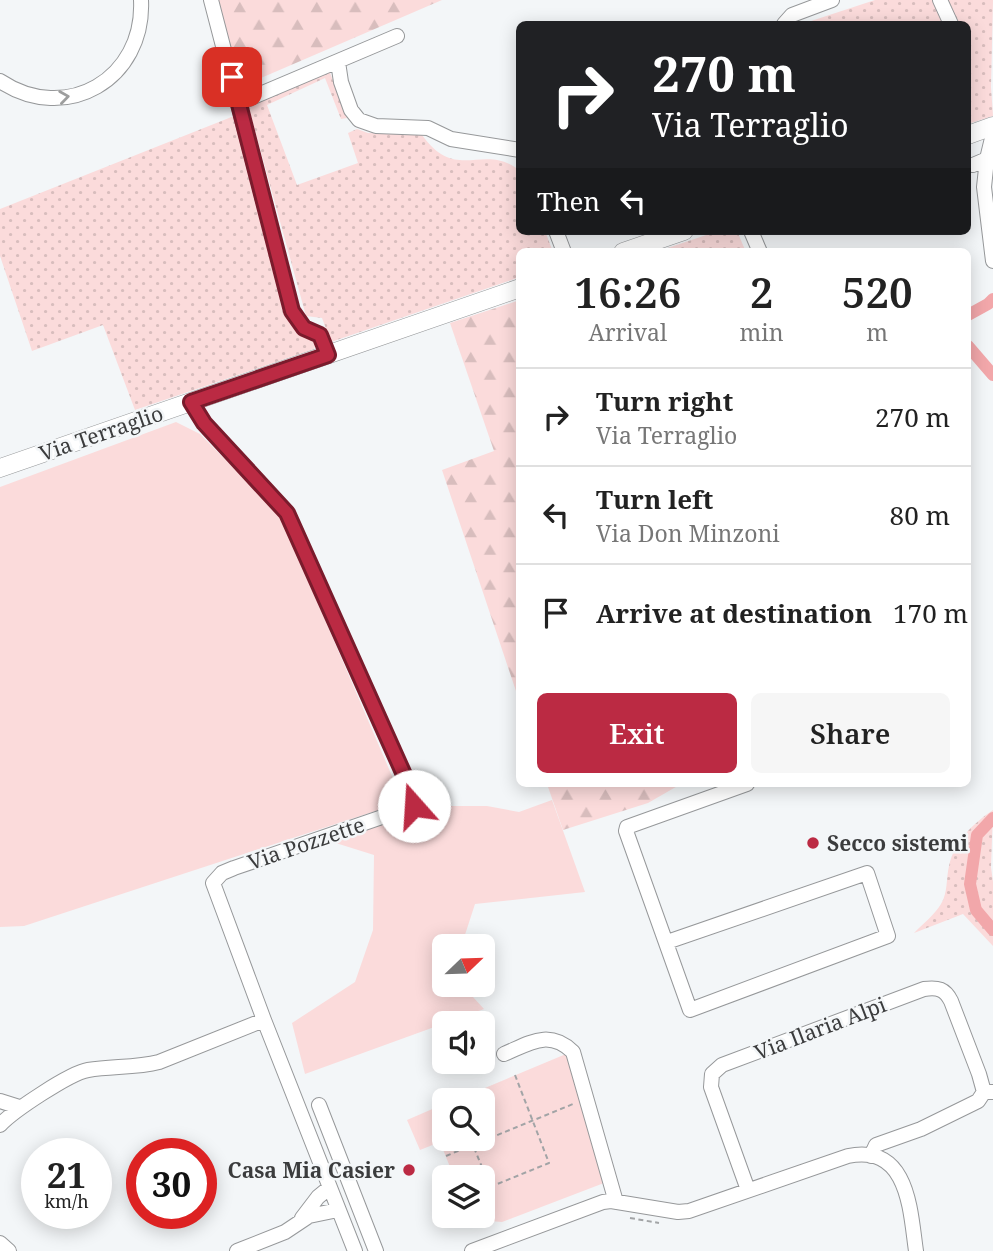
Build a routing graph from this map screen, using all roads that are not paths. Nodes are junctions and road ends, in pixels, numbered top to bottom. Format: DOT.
graph roads {
  1 [pos="141,0"];
  2 [pos="211,0"];
  3 [pos="832,0"];
  4 [pos="940,0"];
  5 [pos="787,21"];
  6 [pos="950,21"];
  7 [pos="397,36"];
  8 [pos="338,62"];
  9 [pos="0,81"];
  10 [pos="239,103"];
  11 [pos="993,126"];
  12 [pos="971,134"];
  13 [pos="993,134"];
  14 [pos="516,149"];
  15 [pos="672,235"];
  16 [pos="635,248"];
  17 [pos="993,261"];
  18 [pos="516,289"];
  19 [pos="328,355"];
  20 [pos="191,402"];
  21 [pos="0,468"];
  22 [pos="739,787"];
  23 [pos="667,942"];
  24 [pos="264,1020"];
  25 [pos="504,1054"];
  26 [pos="988,1092"];
  27 [pos="0,1101"];
  28 [pos="319,1105"];
  29 [pos="19,1107"];
  30 [pos="0,1125"];
  31 [pos="877,1158"];
  32 [pos="329,1188"];
  33 [pos="748,1191"];
  34 [pos="614,1201"];
  35 [pos="338,1210"];
  36 [pos="300,1222"];
  37 [pos="0,1243"];
  38 [pos="9,1251"];
  39 [pos="237,1251"];
  40 [pos="355,1251"];
  41 [pos="376,1251"];
  42 [pos="472,1251"];
  43 [pos="916,1251"];
  9 -- 1 [label="street, one-way"];
  2 -- 10 [label="street"];
  3 -- 5 [label="street"];
  4 -- 6 [label="street"];
  7 -- 8 [label="street"];
  8 -- 10 [label="street"];
  8 -- 14 [label="street"];
  10 -- 19 [label="street"];
  11 -- 12 [label="main road"];
  13 -- 17 [label="street"];
  15 -- 16 [label="main road"];
  18 -- 19 [label="main road, Via Terraglio"];
  19 -- 20 [label="main road, Via Terraglio"];
  20 -- 21 [label="main road, Via Terraglio"];
  20 -- 24 [label="street, Via Pozzette"];
  22 -- 23 [label="street"];
  23 -- 23 [label="street"];
  24 -- 29 [label="street"];
  24 -- 32 [label="street, Via Pozzette"];
  25 -- 34 [label="street"];
  26 -- 31 [label="street"];
  26 -- 33 [label="street, Via Ilaria Alpi"];
  27 -- 29 [label="street"];
  28 -- 41 [label="street"];
  29 -- 30 [label="street"];
  31 -- 33 [label="street"];
  31 -- 43 [label="street"];
  32 -- 35 [label="street, Via Pozzette"];
  32 -- 36 [label="street"];
  33 -- 34 [label="street"];
  34 -- 42 [label="street"];
  35 -- 36 [label="street"];
  35 -- 40 [label="street, Via Pozzette"];
  36 -- 39 [label="street"];
  37 -- 38 [label="street"];
}
